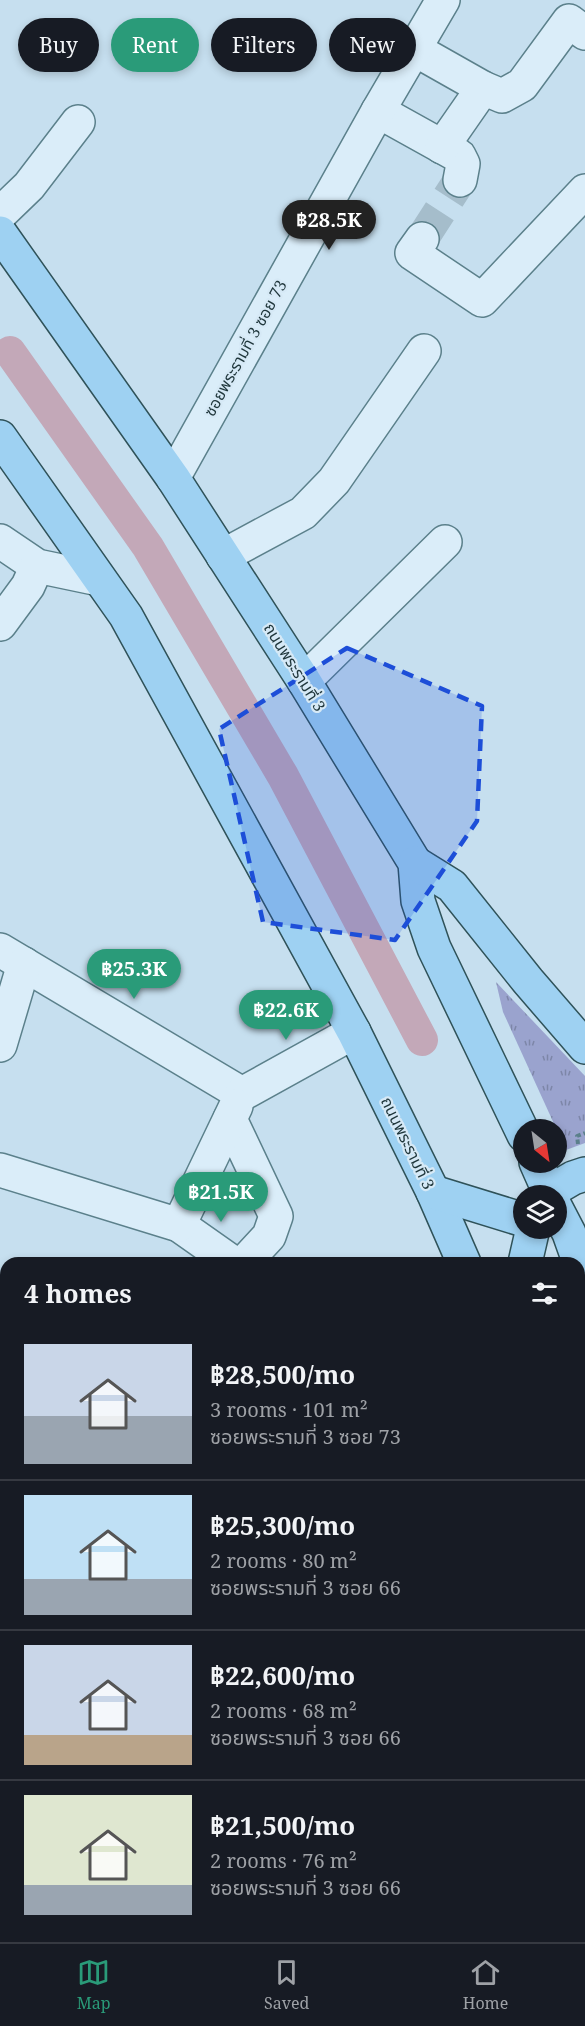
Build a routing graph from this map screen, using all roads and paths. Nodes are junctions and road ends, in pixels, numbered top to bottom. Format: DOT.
graph roads {
  1 [pos="443,0"];
  2 [pos="585,33"];
  3 [pos="416,46"];
  4 [pos="416,50"];
  5 [pos="401,72"];
  6 [pos="483,88"];
  7 [pos="378,111"];
  8 [pos="78,122"];
  9 [pos="442,147"];
  10 [pos="460,180"];
  11 [pos="585,191"];
  12 [pos="0,214"];
  13 [pos="0,233"];
  14 [pos="422,239"];
  15 [pos="424,351"];
  16 [pos="0,437"];
  17 [pos="173,478"];
  18 [pos="0,540"];
  19 [pos="445,542"];
  20 [pos="223,556"];
  21 [pos="37,566"];
  22 [pos="99,579"];
  23 [pos="0,624"];
  24 [pos="304,681"];
  25 [pos="415,863"];
  26 [pos="12,957"];
  27 [pos="354,1032"];
  28 [pos="0,1046"];
  29 [pos="585,1047"];
  30 [pos="236,1106"];
  31 [pos="516,1119"];
  32 [pos="585,1133"];
  33 [pos="582,1160"];
  34 [pos="0,1170"];
  35 [pos="567,1188"];
  36 [pos="432,1192"];
  37 [pos="513,1217"];
  38 [pos="178,1225"];
  39 [pos="567,1233"];
  40 [pos="530,1239"];
  41 [pos="225,1257"];
  42 [pos="250,1257"];
  43 [pos="461,1257"];
  44 [pos="526,1257"];
  45 [pos="577,1257"];
  1 -- 3 [label="street, ซอยพระรามที่ 3 ซอย 73"];
  2 -- 6 [label="street"];
  4 -- 6 [label="street"];
  5 -- 7 [label="street, ซอยพระรามที่ 3 ซอย 73"];
  6 -- 9 [label="street"];
  7 -- 9 [label="street"];
  7 -- 17 [label="street, ซอยพระรามที่ 3 ซอย 73"];
  8 -- 12 [label="street"];
  9 -- 10 [label="street"];
  11 -- 14 [label="street"];
  13 -- 17 [label="main road, ถนนพระรามที่ 3"];
  15 -- 20 [label="street"];
  16 -- 22 [label="main road, ถนนพระรามที่ 3"];
  17 -- 20 [label="main road, ถนนพระรามที่ 3"];
  18 -- 21 [label="street"];
  19 -- 24 [label="street"];
  20 -- 24 [label="main road, ถนนพระรามที่ 3"];
  21 -- 22 [label="street"];
  21 -- 23 [label="street"];
  22 -- 27 [label="main road, ถนนพระรามที่ 3"];
  24 -- 25 [label="main road, ถนนพระรามที่ 3"];
  25 -- 29 [label="main road"];
  25 -- 31 [label="main road, ถนนพระรามที่ 3"];
  26 -- 28 [label="street"];
  26 -- 30 [label="street"];
  27 -- 30 [label="street"];
  27 -- 36 [label="main road, ถนนพระรามที่ 3"];
  30 -- 38 [label="street"];
  30 -- 42 [label="street"];
  32 -- 33 [label="path"];
  33 -- 35 [label="main road"];
  34 -- 38 [label="street"];
  36 -- 37 [label="main road"];
  36 -- 43 [label="main road, ถนนพระรามที่ 3"];
  38 -- 41 [label="street"];
  39 -- 45 [label="main road"];
  40 -- 44 [label="main road"];
}
